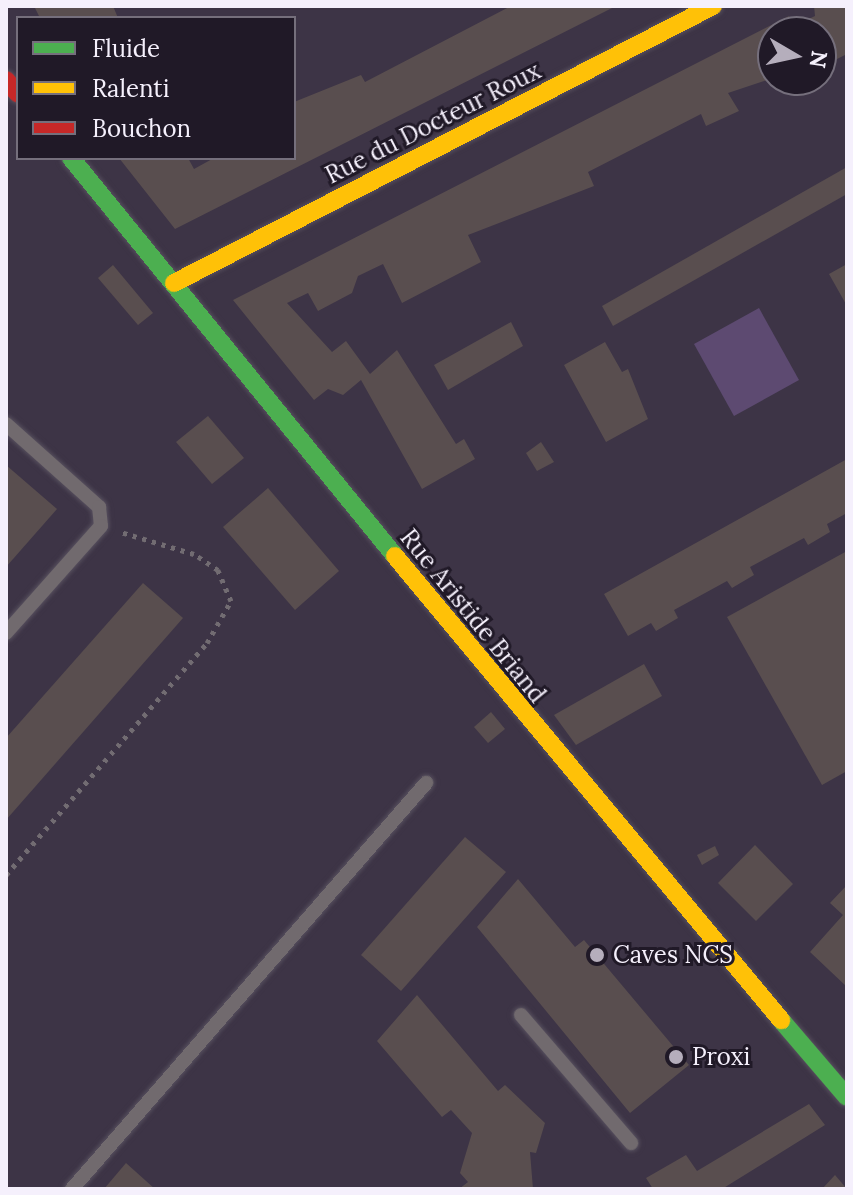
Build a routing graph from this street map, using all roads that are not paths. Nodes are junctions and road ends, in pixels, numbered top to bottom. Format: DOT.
graph roads {
  1 [pos="713,6"];
  2 [pos="73,160"];
  3 [pos="174,283"];
  4 [pos="6,424"];
  5 [pos="6,633"];
  6 [pos="426,783"];
  7 [pos="521,1015"];
  8 [pos="847,1097"];
  9 [pos="631,1143"];
  10 [pos="72,1189"];
  1 -- 3 [label="street, Rue du Docteur Roux"];
  2 -- 3 [label="street, Rue Aristide Briand"];
  3 -- 8 [label="street, Rue Aristide Briand"];
  4 -- 5 [label="lane"];
  6 -- 10 [label="lane"];
  7 -- 9 [label="lane"];
}
